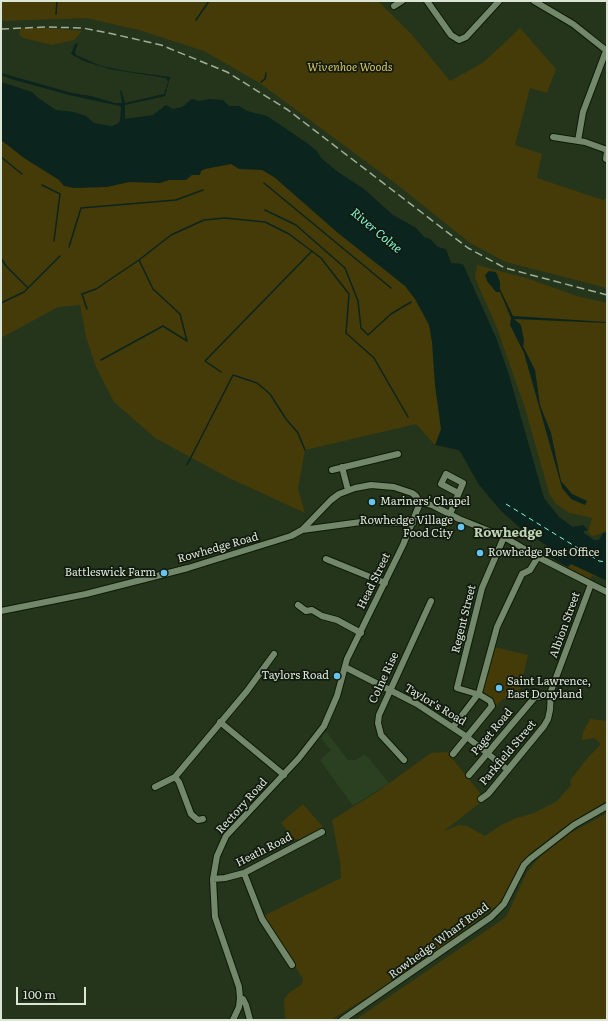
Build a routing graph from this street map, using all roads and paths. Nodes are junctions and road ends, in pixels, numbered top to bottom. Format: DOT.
graph roads {
  1 [pos="402,1"];
  2 [pos="427,1"];
  3 [pos="499,1"];
  4 [pos="534,1"];
  5 [pos="394,6"];
  6 [pos="606,51"];
  7 [pos="553,137"];
  8 [pos="578,141"];
  9 [pos="607,154"];
  10 [pos="398,454"];
  11 [pos="342,467"];
  12 [pos="332,470"];
  13 [pos="348,490"];
  14 [pos="458,493"];
  15 [pos="420,503"];
  16 [pos="450,514"];
  17 [pos="413,523"];
  18 [pos="302,530"];
  19 [pos="504,537"];
  20 [pos="538,557"];
  21 [pos="326,559"];
  22 [pos="385,583"];
  23 [pos="591,584"];
  24 [pos="607,592"];
  25 [pos="431,602"];
  26 [pos="298,605"];
  27 [pos="1,611"];
  28 [pos="360,633"];
  29 [pos="274,654"];
  30 [pos="345,667"];
  31 [pos="390,690"];
  32 [pos="477,694"];
  33 [pos="551,695"];
  34 [pos="220,722"];
  35 [pos="453,727"];
  36 [pos="467,736"];
  37 [pos="487,753"];
  38 [pos="453,754"];
  39 [pos="404,760"];
  40 [pos="508,770"];
  41 [pos="284,775"];
  42 [pos="469,775"];
  43 [pos="174,777"];
  44 [pos="155,787"];
  45 [pos="481,799"];
  46 [pos="607,806"];
  47 [pos="200,821"];
  48 [pos="322,832"];
  49 [pos="244,873"];
  50 [pos="213,879"];
  51 [pos="292,965"];
  52 [pos="240,998"];
  53 [pos="233,1020"];
  54 [pos="250,1020"];
  55 [pos="342,1020"];
  1 -- 5 [label="street"];
  2 -- 3 [label="street"];
  4 -- 6 [label="street"];
  6 -- 8 [label="street"];
  7 -- 8 [label="street"];
  8 -- 9 [label="street"];
  10 -- 11 [label="street"];
  11 -- 12 [label="street"];
  11 -- 13 [label="street"];
  13 -- 15 [label="street, Rowhedge Road"];
  13 -- 18 [label="street, Rowhedge Road"];
  14 -- 16 [label="street"];
  15 -- 16 [label="street"];
  15 -- 17 [label="street, Head Street"];
  16 -- 19 [label="street"];
  17 -- 18 [label="street"];
  17 -- 22 [label="street, Head Street"];
  18 -- 27 [label="street, Rowhedge Road"];
  19 -- 20 [label="street"];
  19 -- 32 [label="street, Regent Street"];
  20 -- 23 [label="street"];
  20 -- 32 [label="street"];
  21 -- 22 [label="street"];
  22 -- 28 [label="street, Head Street"];
  23 -- 24 [label="street"];
  23 -- 33 [label="street, Albion Street"];
  25 -- 31 [label="street, Colne Rise"];
  26 -- 28 [label="street"];
  28 -- 30 [label="street, Head Street"];
  29 -- 34 [label="street"];
  30 -- 31 [label="street, Taylor's Road"];
  30 -- 41 [label="street, Rectory Road"];
  31 -- 35 [label="street, Taylor's Road"];
  31 -- 39 [label="street, Colne Rise"];
  32 -- 35 [label="street"];
  32 -- 36 [label="street"];
  33 -- 37 [label="street, Paget Road"];
  33 -- 40 [label="street, Parkfield Street"];
  34 -- 41 [label="street"];
  34 -- 43 [label="street"];
  35 -- 36 [label="street, Taylor's Road"];
  36 -- 37 [label="street, Taylor's Road"];
  36 -- 38 [label="street"];
  37 -- 40 [label="street, Taylor's Road"];
  37 -- 42 [label="street, Paget Road"];
  40 -- 45 [label="street, Parkfield Street"];
  41 -- 50 [label="street, Rectory Road"];
  43 -- 44 [label="street"];
  43 -- 47 [label="street"];
  46 -- 55 [label="street, Rowhedge Wharf Road"];
  48 -- 49 [label="street, Heath Road"];
  49 -- 50 [label="street, Heath Road"];
  49 -- 51 [label="street"];
  50 -- 52 [label="street, Rectory Road"];
  52 -- 53 [label="street, Rectory Road"];
  52 -- 54 [label="street, Rectory Road"];
}
